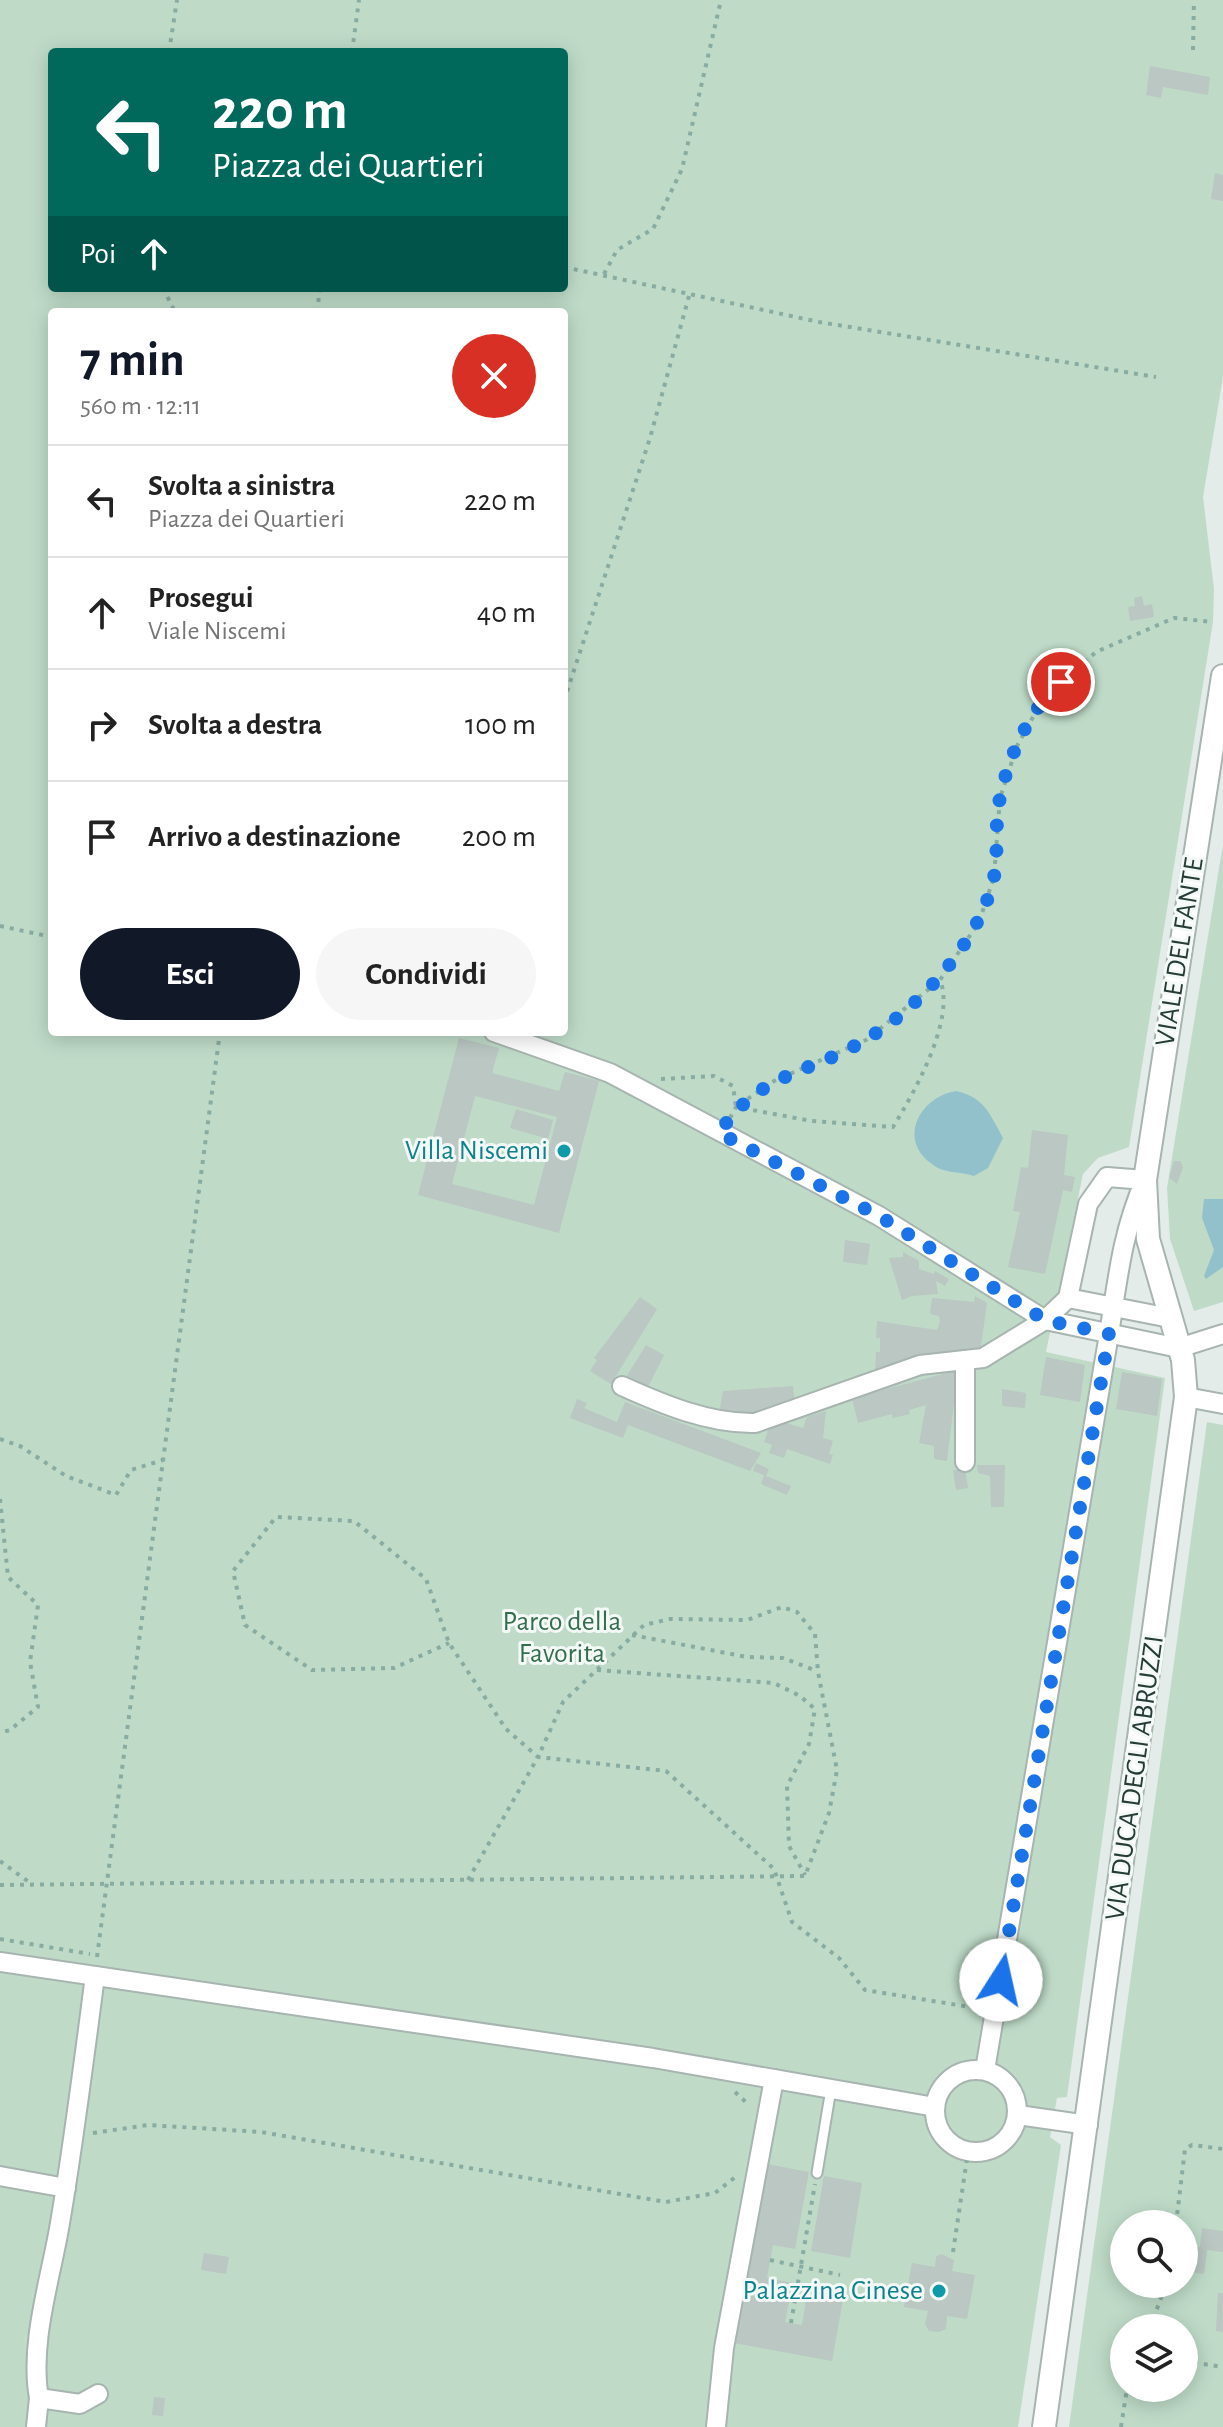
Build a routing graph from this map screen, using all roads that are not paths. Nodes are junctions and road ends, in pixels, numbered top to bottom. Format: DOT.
graph roads {
  1 [pos="1223,676"];
  2 [pos="505,1036"];
  3 [pos="1151,1132"];
  4 [pos="1145,1180"];
  5 [pos="1068,1298"];
  6 [pos="1113,1308"];
  7 [pos="1170,1318"];
  8 [pos="1045,1320"];
  9 [pos="1109,1334"];
  10 [pos="1223,1334"];
  11 [pos="1179,1348"];
  12 [pos="965,1360"];
  13 [pos="622,1386"];
  14 [pos="1186,1397"];
  15 [pos="1223,1404"];
  16 [pos="965,1462"];
  17 [pos="0,1962"];
  18 [pos="95,1976"];
  19 [pos="985,2070"];
  20 [pos="774,2079"];
  21 [pos="831,2089"];
  22 [pos="935,2107"];
  23 [pos="1018,2115"];
  24 [pos="1088,2125"];
  25 [pos="817,2173"];
  26 [pos="0,2176"];
  27 [pos="66,2188"];
  28 [pos="98,2394"];
  29 [pos="39,2398"];
  30 [pos="36,2427"];
  31 [pos="716,2427"];
  32 [pos="1044,2427"];
  1 -- 3 [label="street, VIALE DEL FANTE"];
  2 -- 8 [label="street"];
  3 -- 4 [label="street, VIA DUCA DEGLI ABRUZZI"];
  4 -- 5 [label="street"];
  4 -- 6 [label="street"];
  4 -- 7 [label="street, VIA DUCA DEGLI ABRUZZI"];
  5 -- 6 [label="street"];
  5 -- 8 [label="street"];
  6 -- 7 [label="street"];
  6 -- 9 [label="street"];
  7 -- 11 [label="street, VIA DUCA DEGLI ABRUZZI"];
  8 -- 9 [label="street"];
  8 -- 12 [label="street"];
  9 -- 11 [label="street"];
  9 -- 19 [label="street"];
  10 -- 11 [label="street"];
  11 -- 14 [label="street, VIA DUCA DEGLI ABRUZZI"];
  12 -- 13 [label="street"];
  12 -- 16 [label="street"];
  14 -- 15 [label="street"];
  14 -- 24 [label="street, VIA DUCA DEGLI ABRUZZI"];
  17 -- 18 [label="street"];
  18 -- 20 [label="street"];
  18 -- 27 [label="street"];
  19 -- 22 [label="street"];
  19 -- 23 [label="street"];
  20 -- 21 [label="street"];
  20 -- 31 [label="street"];
  21 -- 22 [label="street"];
  21 -- 25 [label="lane"];
  22 -- 23 [label="street"];
  23 -- 24 [label="street"];
  24 -- 32 [label="street, VIA DUCA DEGLI ABRUZZI"];
  26 -- 27 [label="street"];
  27 -- 29 [label="street"];
  28 -- 29 [label="street"];
  29 -- 30 [label="street"];
}
